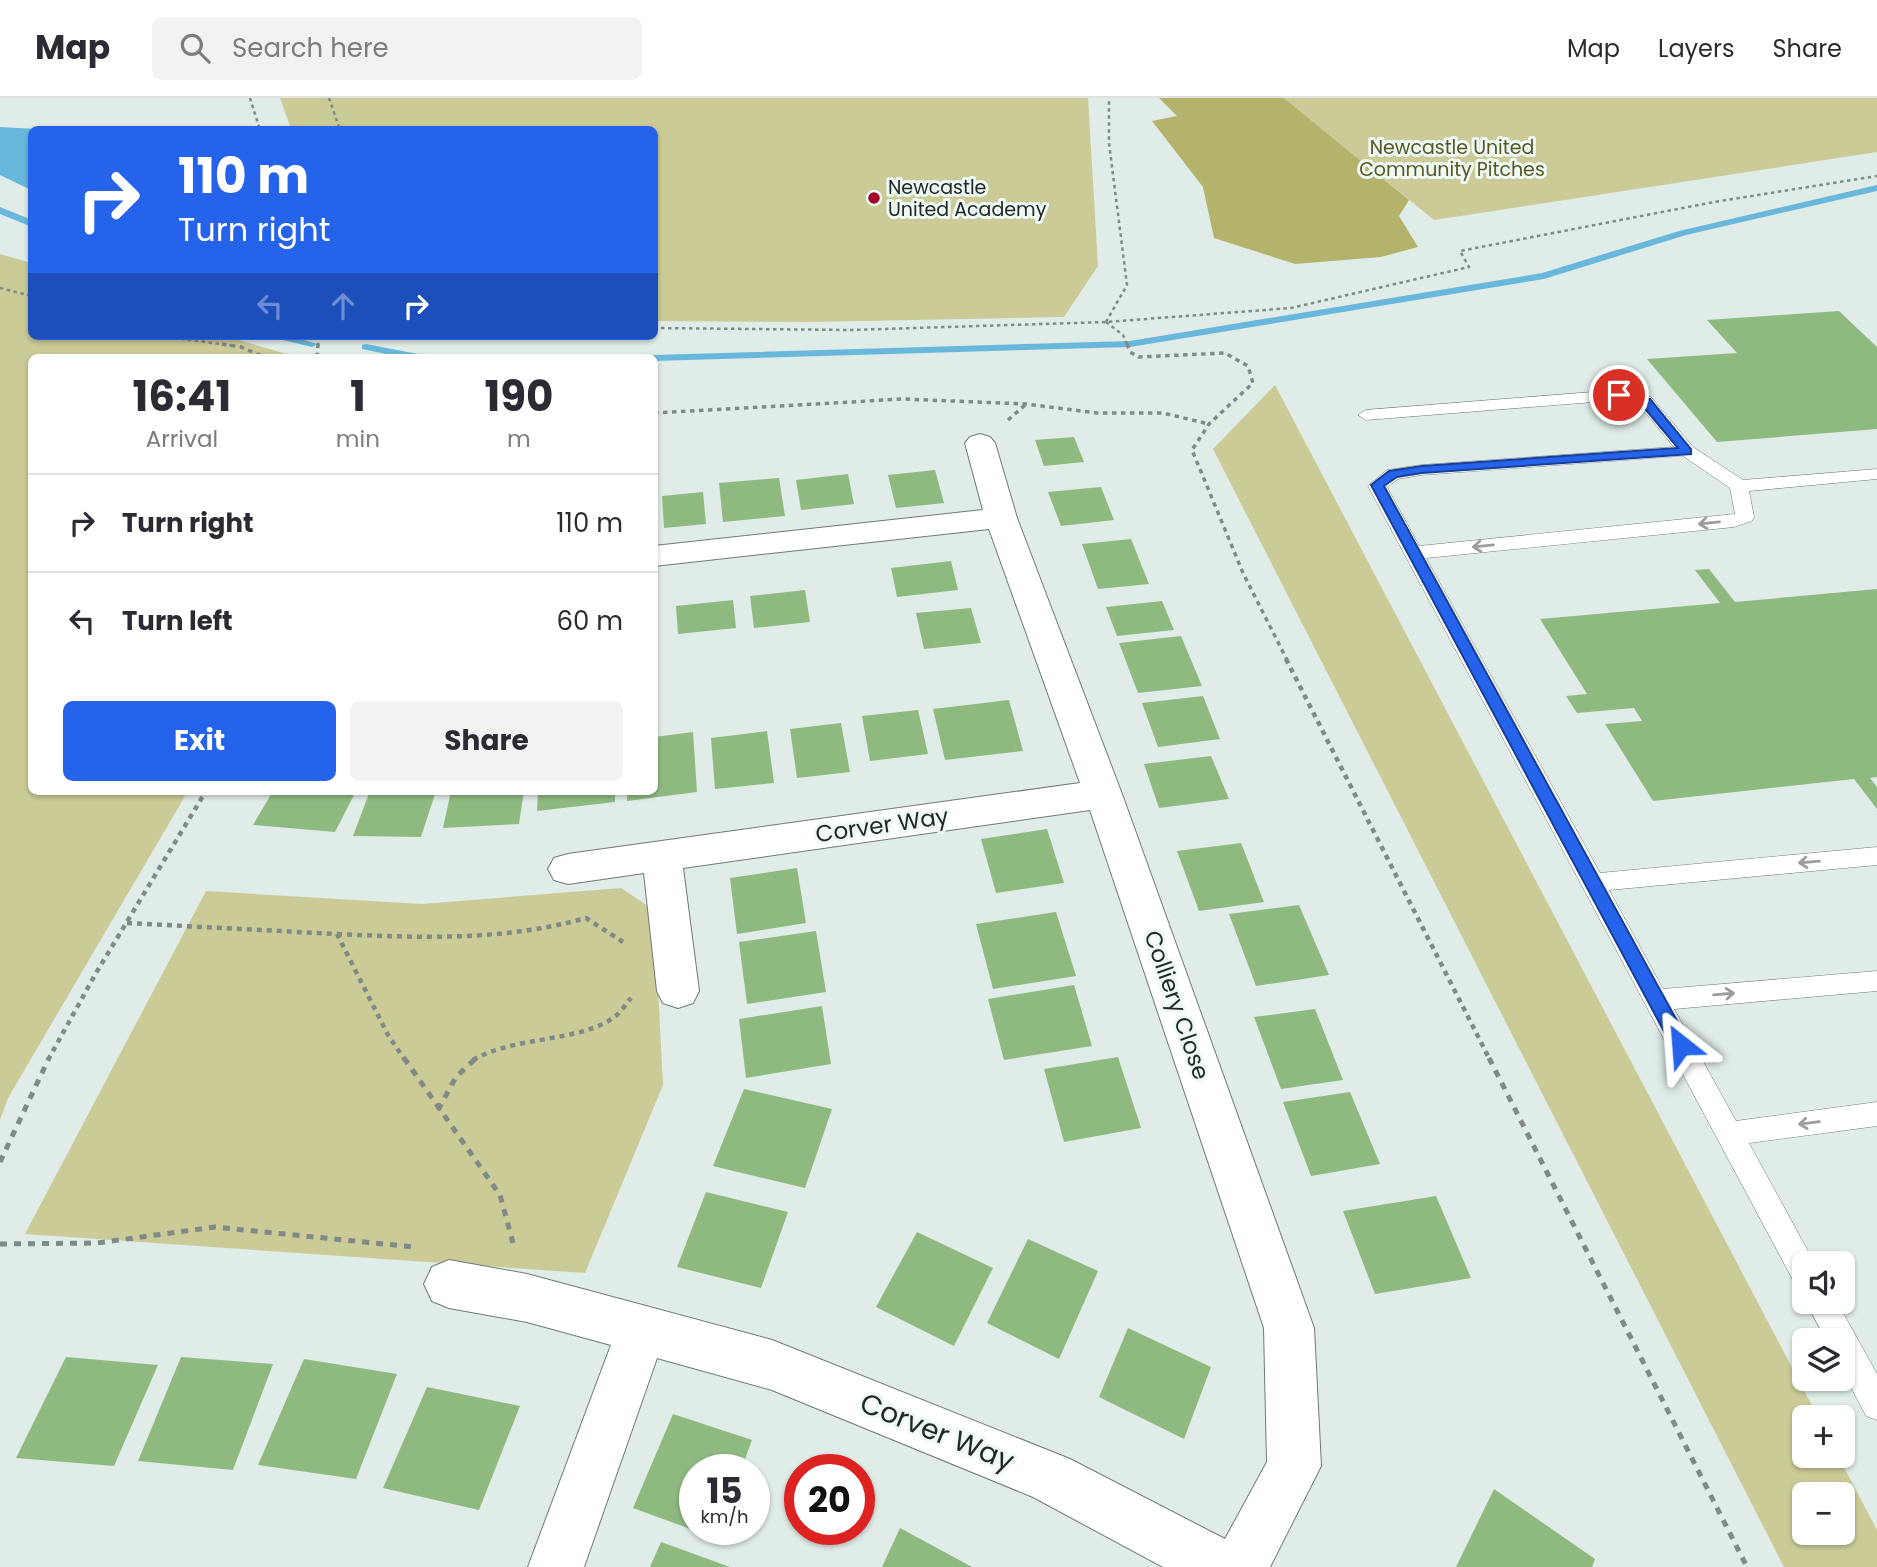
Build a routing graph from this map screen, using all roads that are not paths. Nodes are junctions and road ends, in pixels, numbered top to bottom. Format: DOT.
graph roads {
  1 [pos="1366,415"];
  2 [pos="980,443"];
  3 [pos="1687,452"];
  4 [pos="1877,474"];
  5 [pos="1739,486"];
  6 [pos="1001,518"];
  7 [pos="1413,553"];
  8 [pos="658,556"];
  9 [pos="1103,794"];
  10 [pos="662,856"];
  11 [pos="1877,856"];
  12 [pos="569,869"];
  13 [pos="1592,883"];
  14 [pos="1877,981"];
  15 [pos="678,991"];
  16 [pos="1656,1000"];
  17 [pos="1877,1114"];
  18 [pos="1729,1134"];
  19 [pos="1793,1251"];
  20 [pos="433,1266"];
  21 [pos="642,1329"];
  22 [pos="1855,1365"];
  23 [pos="1877,1405"];
  24 [pos="556,1567"];
  25 [pos="1220,1567"];
  26 [pos="1240,1567"];
  1 -- 3 [label="lane"];
  2 -- 6 [label="street, Colliery Close"];
  3 -- 5 [label="lane"];
  3 -- 7 [label="lane"];
  4 -- 5 [label="lane"];
  5 -- 7 [label="lane, one-way"];
  6 -- 8 [label="street"];
  6 -- 9 [label="street, Colliery Close"];
  7 -- 13 [label="lane"];
  9 -- 10 [label="street, Corver Way"];
  9 -- 26 [label="street, Colliery Close"];
  10 -- 12 [label="street, Corver Way"];
  10 -- 15 [label="street"];
  11 -- 13 [label="lane, one-way"];
  13 -- 16 [label="lane"];
  16 -- 14 [label="lane, one-way"];
  16 -- 18 [label="lane"];
  17 -- 18 [label="lane, one-way"];
  18 -- 19 [label="lane"];
  20 -- 21 [label="street, Corver Way"];
  21 -- 24 [label="street"];
  21 -- 25 [label="street, Corver Way"];
  22 -- 23 [label="lane"];
}
